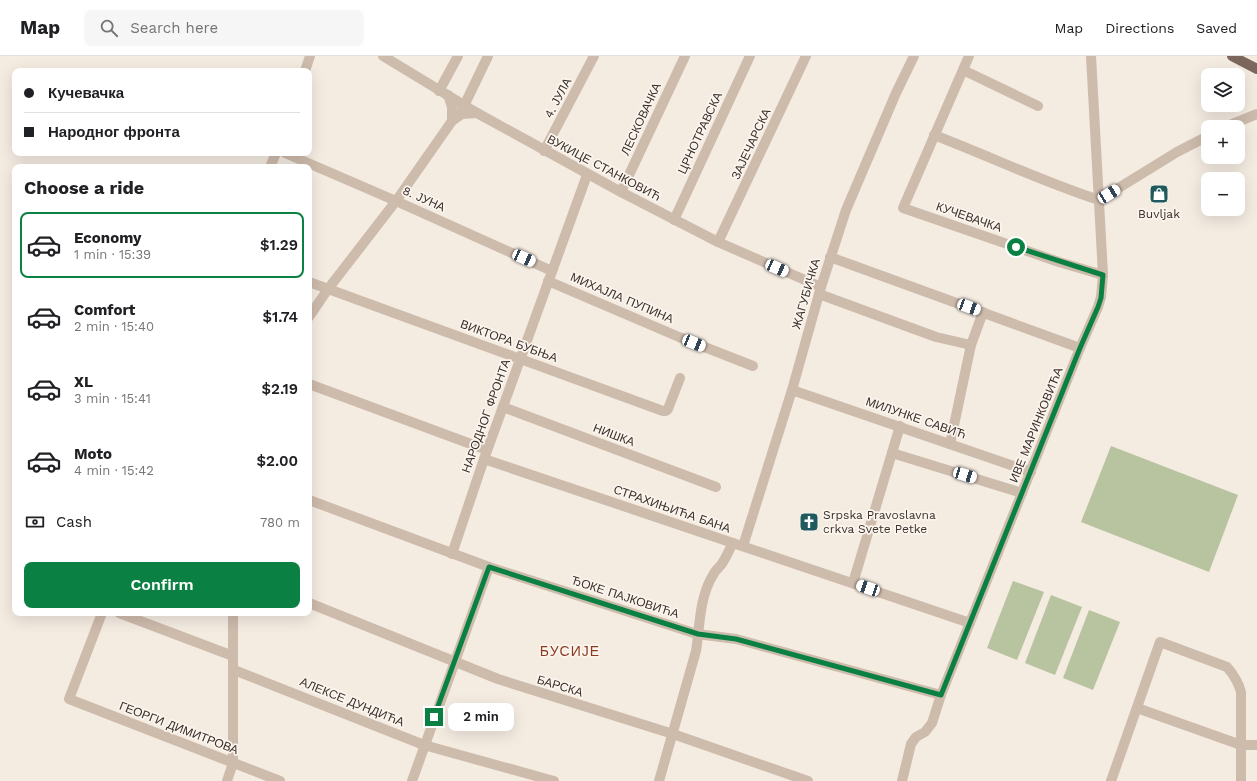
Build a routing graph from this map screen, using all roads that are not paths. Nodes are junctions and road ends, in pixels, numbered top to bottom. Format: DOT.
graph roads {
  1 [pos="310,56"];
  2 [pos="383,56"];
  3 [pos="458,56"];
  4 [pos="488,56"];
  5 [pos="594,56"];
  6 [pos="685,56"];
  7 [pos="750,56"];
  8 [pos="806,56"];
  9 [pos="914,56"];
  10 [pos="969,56"];
  11 [pos="1091,56"];
  12 [pos="1232,56"];
  13 [pos="306,68"];
  14 [pos="1257,69"];
  15 [pos="963,70"];
  16 [pos="444,93"];
  17 [pos="464,105"];
  18 [pos="1038,106"];
  19 [pos="477,113"];
  20 [pos="1257,114"];
  21 [pos="456,118"];
  22 [pos="1242,120"];
  23 [pos="934,134"];
  24 [pos="1201,140"];
  25 [pos="544,151"];
  26 [pos="292,156"];
  27 [pos="310,164"];
  28 [pos="312,165"];
  29 [pos="587,175"];
  30 [pos="621,192"];
  31 [pos="1099,200"];
  32 [pos="396,201"];
  33 [pos="674,220"];
  34 [pos="718,242"];
  35 [pos="830,257"];
  36 [pos="552,271"];
  37 [pos="1103,275"];
  38 [pos="548,281"];
  39 [pos="312,283"];
  40 [pos="328,289"];
  41 [pos="820,290"];
  42 [pos="312,312"];
  43 [pos="984,312"];
  44 [pos="971,345"];
  45 [pos="1080,348"];
  46 [pos="521,359"];
  47 [pos="753,366"];
  48 [pos="680,378"];
  49 [pos="312,385"];
  50 [pos="792,390"];
  51 [pos="503,407"];
  52 [pos="900,426"];
  53 [pos="950,444"];
  54 [pos="892,453"];
  55 [pos="485,455"];
  56 [pos="1031,472"];
  57 [pos="716,488"];
  58 [pos="1022,492"];
  59 [pos="312,501"];
  60 [pos="738,545"];
  61 [pos="452,554"];
  62 [pos="489,567"];
  63 [pos="853,583"];
  64 [pos="312,604"];
  65 [pos="101,616"];
  66 [pos="127,616"];
  67 [pos="233,616"];
  68 [pos="970,623"];
  69 [pos="698,634"];
  70 [pos="233,656"];
  71 [pos="455,661"];
  72 [pos="234,670"];
  73 [pos="941,695"];
  74 [pos="1137,708"];
  75 [pos="673,734"];
  76 [pos="424,745"];
  77 [pos="1241,745"];
  78 [pos="1257,746"];
  79 [pos="233,763"];
  80 [pos="227,781"];
  81 [pos="280,781"];
  82 [pos="412,781"];
  83 [pos="554,781"];
  84 [pos="659,781"];
  85 [pos="808,781"];
  86 [pos="902,781"];
  87 [pos="1111,781"];
  88 [pos="1241,781"];
  1 -- 13 [label="street"];
  2 -- 16 [label="street, ВУКИЦЕ СТАНКОВИЋ"];
  3 -- 16 [label="street"];
  4 -- 17 [label="street"];
  5 -- 25 [label="street, 4. ЈУЛА"];
  6 -- 30 [label="street, ЛЕСКОВАЧКА"];
  7 -- 33 [label="street, ЦРНОТРАВСКА"];
  8 -- 34 [label="street, ЗАЈЕЧАРСКА"];
  9 -- 35 [label="street, ЖАГУБИЧКА"];
  10 -- 15 [label="street, КУЧЕВАЧКА"];
  11 -- 31 [label="street, ИВЕ МАРИНКОВИЋА"];
  12 -- 14 [label="main road"];
  15 -- 18 [label="street"];
  15 -- 23 [label="street, КУЧЕВАЧКА"];
  16 -- 17 [label="street, ВУКИЦЕ СТАНКОВИЋ"];
  16 -- 21 [label="street"];
  17 -- 19 [label="street, ВУКИЦЕ СТАНКОВИЋ"];
  17 -- 21 [label="street"];
  19 -- 21 [label="street"];
  19 -- 25 [label="street, ВУКИЦЕ СТАНКОВИЋ"];
  20 -- 22 [label="street"];
  21 -- 32 [label="street"];
  23 -- 31 [label="street"];
  23 -- 37 [label="street, КУЧЕВАЧКА"];
  24 -- 31 [label="street"];
  25 -- 29 [label="street, ВУКИЦЕ СТАНКОВИЋ"];
  26 -- 27 [label="street, 8. ЈУНА"];
  28 -- 32 [label="street, 8. ЈУНА"];
  29 -- 30 [label="street, ВУКИЦЕ СТАНКОВИЋ"];
  29 -- 36 [label="street, НАРОДНОГ ФРОНТА"];
  30 -- 33 [label="street, ВУКИЦЕ СТАНКОВИЋ"];
  31 -- 37 [label="street, ИВЕ МАРИНКОВИЋА"];
  32 -- 36 [label="street, 8. ЈУНА"];
  32 -- 40 [label="street"];
  33 -- 34 [label="street, ВУКИЦЕ СТАНКОВИЋ"];
  34 -- 41 [label="street, ВУКИЦЕ СТАНКОВИЋ"];
  35 -- 41 [label="street, ЖАГУБИЧКА"];
  35 -- 43 [label="street"];
  36 -- 38 [label="street, НАРОДНОГ ФРОНТА"];
  37 -- 45 [label="street, ИВЕ МАРИНКОВИЋА"];
  38 -- 46 [label="street, НАРОДНОГ ФРОНТА"];
  38 -- 47 [label="street, МИХАЈЛА ПУПИНА"];
  39 -- 40 [label="street, ВИКТОРА БУБЊА"];
  40 -- 42 [label="street"];
  40 -- 46 [label="street, ВИКТОРА БУБЊА"];
  41 -- 44 [label="street, ВУКИЦЕ СТАНКОВИЋ"];
  41 -- 50 [label="street, ЖАГУБИЧКА"];
  43 -- 44 [label="street"];
  43 -- 45 [label="street"];
  44 -- 53 [label="street"];
  45 -- 56 [label="street, ИВЕ МАРИНКОВИЋА"];
  46 -- 48 [label="street, ВИКТОРА БУБЊА"];
  46 -- 51 [label="street, НАРОДНОГ ФРОНТА"];
  49 -- 55 [label="street, СТРАХИЊИЋА БАНА"];
  50 -- 52 [label="street, МИЛУНКЕ САВИЋ"];
  50 -- 60 [label="street, ЖАГУБИЧКА"];
  51 -- 55 [label="street, НАРОДНОГ ФРОНТА"];
  51 -- 57 [label="street, НИШКА"];
  52 -- 53 [label="street, МИЛУНКЕ САВИЋ"];
  52 -- 54 [label="street"];
  53 -- 56 [label="street, МИЛУНКЕ САВИЋ"];
  54 -- 58 [label="street"];
  54 -- 63 [label="street"];
  55 -- 60 [label="street, СТРАХИЊИЋА БАНА"];
  55 -- 61 [label="street, НАРОДНОГ ФРОНТА"];
  56 -- 58 [label="street, ИВЕ МАРИНКОВИЋА"];
  58 -- 68 [label="street, ИВЕ МАРИНКОВИЋА"];
  59 -- 61 [label="street, ЂОКЕ ПАЈКОВИЋА"];
  60 -- 63 [label="street, СТРАХИЊИЋА БАНА"];
  60 -- 69 [label="street, ЖАГУБИЧКА"];
  61 -- 62 [label="street, ЂОКЕ ПАЈКОВИЋА"];
  62 -- 69 [label="street, ЂОКЕ ПАЈКОВИЋА"];
  62 -- 71 [label="street"];
  63 -- 68 [label="street, СТРАХИЊИЋА БАНА"];
  64 -- 71 [label="street, БАРСКА"];
  65 -- 79 [label="street, ГЕОРГИ ДИМИТРОВА"];
  66 -- 70 [label="street"];
  67 -- 70 [label="street"];
  68 -- 73 [label="street, ИВЕ МАРИНКОВИЋА"];
  69 -- 73 [label="street, ЂОКЕ ПАЈКОВИЋА"];
  69 -- 75 [label="street, ЖАГУБИЧКА"];
  70 -- 72 [label="street"];
  71 -- 75 [label="street, БАРСКА"];
  71 -- 76 [label="street"];
  72 -- 76 [label="street, АЛЕКСЕ ДУНДИЋА"];
  72 -- 79 [label="street"];
  73 -- 86 [label="street, ИВЕ МАРИНКОВИЋА"];
  74 -- 77 [label="street"];
  74 -- 77 [label="street"];
  74 -- 87 [label="street"];
  75 -- 84 [label="street, ЖАГУБИЧКА"];
  75 -- 85 [label="street, БАРСКА"];
  76 -- 82 [label="street"];
  76 -- 83 [label="street, АЛЕКСЕ ДУНДИЋА"];
  77 -- 78 [label="street"];
  77 -- 88 [label="street"];
  79 -- 80 [label="street"];
  79 -- 81 [label="street, ГЕОРГИ ДИМИТРОВА"];
}
